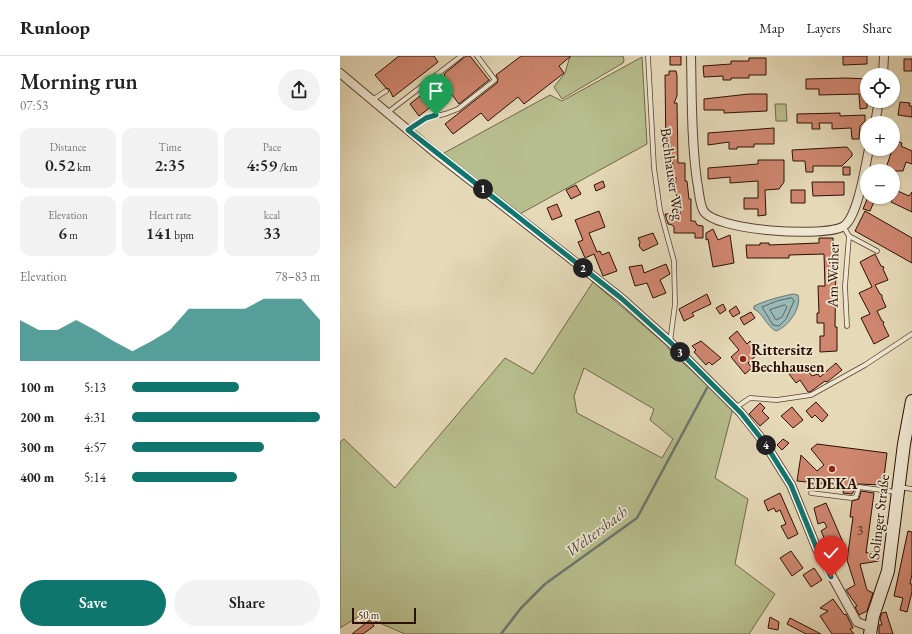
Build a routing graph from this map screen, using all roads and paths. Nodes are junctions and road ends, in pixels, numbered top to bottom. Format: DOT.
graph roads {
  1 [pos="461,56"];
  2 [pos="477,56"];
  3 [pos="648,56"];
  4 [pos="692,56"];
  5 [pos="884,56"];
  6 [pos="883,68"];
  7 [pos="340,73"];
  8 [pos="386,91"];
  9 [pos="372,100"];
  10 [pos="387,113"];
  11 [pos="408,130"];
  12 [pos="867,156"];
  13 [pos="843,226"];
  14 [pos="849,236"];
  15 [pos="877,251"];
  16 [pos="847,326"];
  17 [pos="912,334"];
  18 [pos="670,342"];
  19 [pos="912,401"];
  20 [pos="735,408"];
  21 [pos="912,489"];
  22 [pos="898,490"];
  23 [pos="811,493"];
  24 [pos="870,630"];
  1 -- 10 [label="lane"];
  2 -- 11 [label="lane"];
  3 -- 18 [label="lane, Bechhauser Weg"];
  4 -- 13 [label="street, Am Weiher"];
  5 -- 6 [label="street"];
  7 -- 9 [label="street"];
  8 -- 9 [label="lane"];
  9 -- 10 [label="street"];
  10 -- 11 [label="street"];
  11 -- 18 [label="street"];
  12 -- 13 [label="street, Am Weiher"];
  13 -- 14 [label="lane, Am Weiher"];
  14 -- 15 [label="lane"];
  14 -- 16 [label="lane, Am Weiher"];
  17 -- 20 [label="lane"];
  18 -- 20 [label="street"];
  19 -- 22 [label="main road, Solinger Straße"];
  20 -- 24 [label="street"];
  21 -- 22 [label="lane"];
  22 -- 23 [label="lane"];
  22 -- 24 [label="main road, Solinger Straße"];
}
